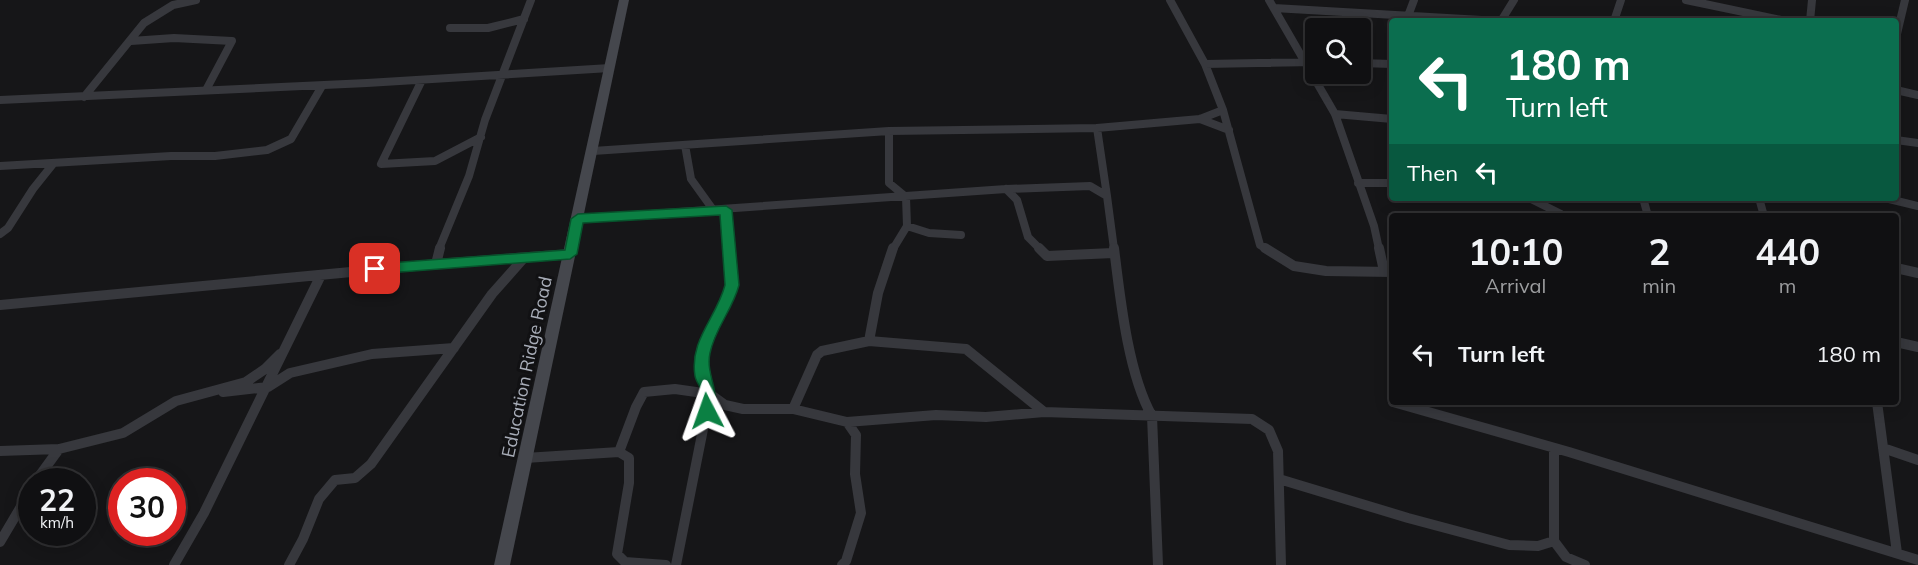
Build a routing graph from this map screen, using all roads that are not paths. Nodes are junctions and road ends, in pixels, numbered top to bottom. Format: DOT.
graph roads {
  1 [pos="196,0"];
  2 [pos="531,0"];
  3 [pos="624,0"];
  4 [pos="1170,0"];
  5 [pos="1269,0"];
  6 [pos="1414,0"];
  7 [pos="1514,0"];
  8 [pos="1621,0"];
  9 [pos="1686,0"];
  10 [pos="1812,0"];
  11 [pos="1905,0"];
  12 [pos="1711,2"];
  13 [pos="1274,8"];
  14 [pos="1408,16"];
  15 [pos="1445,18"];
  16 [pos="1502,18"];
  17 [pos="1615,18"];
  18 [pos="1774,18"];
  19 [pos="1810,18"];
  20 [pos="524,19"];
  21 [pos="1899,25"];
  22 [pos="450,28"];
  23 [pos="131,41"];
  24 [pos="1305,62"];
  25 [pos="1371,63"];
  26 [pos="1205,64"];
  27 [pos="1389,64"];
  28 [pos="610,68"];
  29 [pos="505,73"];
  30 [pos="423,80"];
  31 [pos="1318,84"];
  32 [pos="322,86"];
  33 [pos="206,90"];
  34 [pos="1899,91"];
  35 [pos="1918,95"];
  36 [pos="84,97"];
  37 [pos="0,100"];
  38 [pos="1223,110"];
  39 [pos="1335,114"];
  40 [pos="1389,118"];
  41 [pos="1200,119"];
  42 [pos="1097,128"];
  43 [pos="1229,129"];
  44 [pos="889,131"];
  45 [pos="481,137"];
  46 [pos="1899,140"];
  47 [pos="1918,143"];
  48 [pos="685,145"];
  49 [pos="592,151"];
  50 [pos="53,164"];
  51 [pos="0,166"];
  52 [pos="1358,183"];
  53 [pos="1389,183"];
  54 [pos="1006,189"];
  55 [pos="1107,196"];
  56 [pos="906,197"];
  57 [pos="1535,201"];
  58 [pos="1897,201"];
  59 [pos="1918,206"];
  60 [pos="726,210"];
  61 [pos="714,211"];
  62 [pos="1559,213"];
  63 [pos="578,219"];
  64 [pos="907,226"];
  65 [pos="0,234"];
  66 [pos="961,235"];
  67 [pos="1113,253"];
  68 [pos="570,254"];
  69 [pos="523,259"];
  70 [pos="436,264"];
  71 [pos="1899,269"];
  72 [pos="1388,272"];
  73 [pos="1918,273"];
  74 [pos="321,274"];
  75 [pos="1,307"];
  76 [pos="869,341"];
  77 [pos="1899,343"];
  78 [pos="1918,347"];
  79 [pos="454,348"];
  80 [pos="285,350"];
  81 [pos="268,387"];
  82 [pos="216,390"];
  83 [pos="710,394"];
  84 [pos="1404,405"];
  85 [pos="1877,405"];
  86 [pos="793,410"];
  87 [pos="1044,412"];
  88 [pos="1152,416"];
  89 [pos="847,422"];
  90 [pos="1554,448"];
  91 [pos="1883,448"];
  92 [pos="59,449"];
  93 [pos="0,451"];
  94 [pos="619,452"];
  95 [pos="525,458"];
  96 [pos="1918,460"];
  97 [pos="45,468"];
  98 [pos="1279,479"];
  99 [pos="18,512"];
  100 [pos="1554,541"];
  101 [pos="0,542"];
  102 [pos="1897,553"];
  103 [pos="1918,560"];
  104 [pos="174,565"];
  105 [pos="289,565"];
  106 [pos="502,565"];
  107 [pos="666,565"];
  108 [pos="676,565"];
  109 [pos="842,565"];
  110 [pos="1158,565"];
  111 [pos="1281,565"];
  112 [pos="1585,565"];
  1 -- 23 [label="street"];
  2 -- 20 [label="street"];
  3 -- 28 [label="main road, Education Ridge Road"];
  4 -- 26 [label="street"];
  5 -- 13 [label="street"];
  6 -- 14 [label="street"];
  7 -- 16 [label="street"];
  8 -- 17 [label="street"];
  9 -- 12 [label="street"];
  10 -- 19 [label="street"];
  11 -- 21 [label="street"];
  12 -- 18 [label="street"];
  13 -- 14 [label="street"];
  13 -- 24 [label="street"];
  14 -- 15 [label="street"];
  20 -- 22 [label="street"];
  20 -- 29 [label="street"];
  23 -- 33 [label="street"];
  23 -- 36 [label="street"];
  24 -- 26 [label="street"];
  25 -- 27 [label="street"];
  26 -- 38 [label="street"];
  28 -- 29 [label="street"];
  28 -- 49 [label="main road, Education Ridge Road"];
  29 -- 30 [label="street"];
  29 -- 45 [label="street"];
  30 -- 32 [label="street"];
  30 -- 45 [label="street"];
  31 -- 39 [label="street"];
  32 -- 33 [label="street"];
  32 -- 50 [label="street"];
  33 -- 36 [label="street"];
  34 -- 35 [label="street"];
  36 -- 37 [label="street"];
  38 -- 41 [label="street"];
  38 -- 43 [label="street"];
  39 -- 40 [label="street"];
  39 -- 52 [label="street"];
  41 -- 42 [label="street"];
  41 -- 43 [label="street"];
  42 -- 44 [label="street"];
  42 -- 55 [label="street"];
  43 -- 72 [label="street"];
  44 -- 48 [label="street"];
  44 -- 56 [label="street"];
  45 -- 70 [label="street"];
  46 -- 47 [label="street"];
  48 -- 49 [label="street"];
  48 -- 61 [label="street"];
  49 -- 63 [label="main road, Education Ridge Road"];
  50 -- 51 [label="street"];
  50 -- 65 [label="street"];
  52 -- 53 [label="street"];
  52 -- 72 [label="street"];
  54 -- 55 [label="street"];
  54 -- 56 [label="street"];
  54 -- 67 [label="street"];
  55 -- 67 [label="street"];
  56 -- 60 [label="street"];
  56 -- 64 [label="street"];
  57 -- 62 [label="street"];
  58 -- 59 [label="street"];
  60 -- 61 [label="street"];
  60 -- 83 [label="street"];
  61 -- 63 [label="street"];
  63 -- 68 [label="main road, Education Ridge Road"];
  64 -- 66 [label="street"];
  64 -- 76 [label="street"];
  67 -- 88 [label="street"];
  68 -- 69 [label="street"];
  68 -- 95 [label="main road, Education Ridge Road"];
  69 -- 70 [label="street"];
  69 -- 79 [label="street"];
  70 -- 74 [label="street"];
  71 -- 73 [label="street"];
  74 -- 75 [label="street"];
  74 -- 80 [label="street"];
  76 -- 86 [label="street"];
  76 -- 87 [label="street"];
  77 -- 78 [label="street"];
  79 -- 81 [label="street"];
  79 -- 105 [label="street"];
  80 -- 81 [label="street"];
  80 -- 82 [label="street"];
  81 -- 82 [label="street"];
  81 -- 104 [label="street"];
  82 -- 92 [label="street"];
  83 -- 86 [label="street"];
  83 -- 94 [label="street"];
  83 -- 108 [label="street"];
  84 -- 90 [label="street"];
  85 -- 91 [label="street"];
  86 -- 89 [label="street"];
  87 -- 88 [label="street"];
  87 -- 89 [label="street"];
  88 -- 98 [label="street"];
  88 -- 110 [label="street"];
  89 -- 109 [label="street"];
  90 -- 100 [label="street"];
  90 -- 102 [label="street"];
  91 -- 96 [label="street"];
  91 -- 102 [label="street"];
  92 -- 93 [label="street"];
  92 -- 97 [label="street"];
  94 -- 95 [label="street"];
  94 -- 107 [label="street"];
  95 -- 106 [label="main road, Education Ridge Road"];
  98 -- 100 [label="street"];
  98 -- 111 [label="street"];
  99 -- 101 [label="street"];
  100 -- 112 [label="street"];
  102 -- 103 [label="street"];
}
